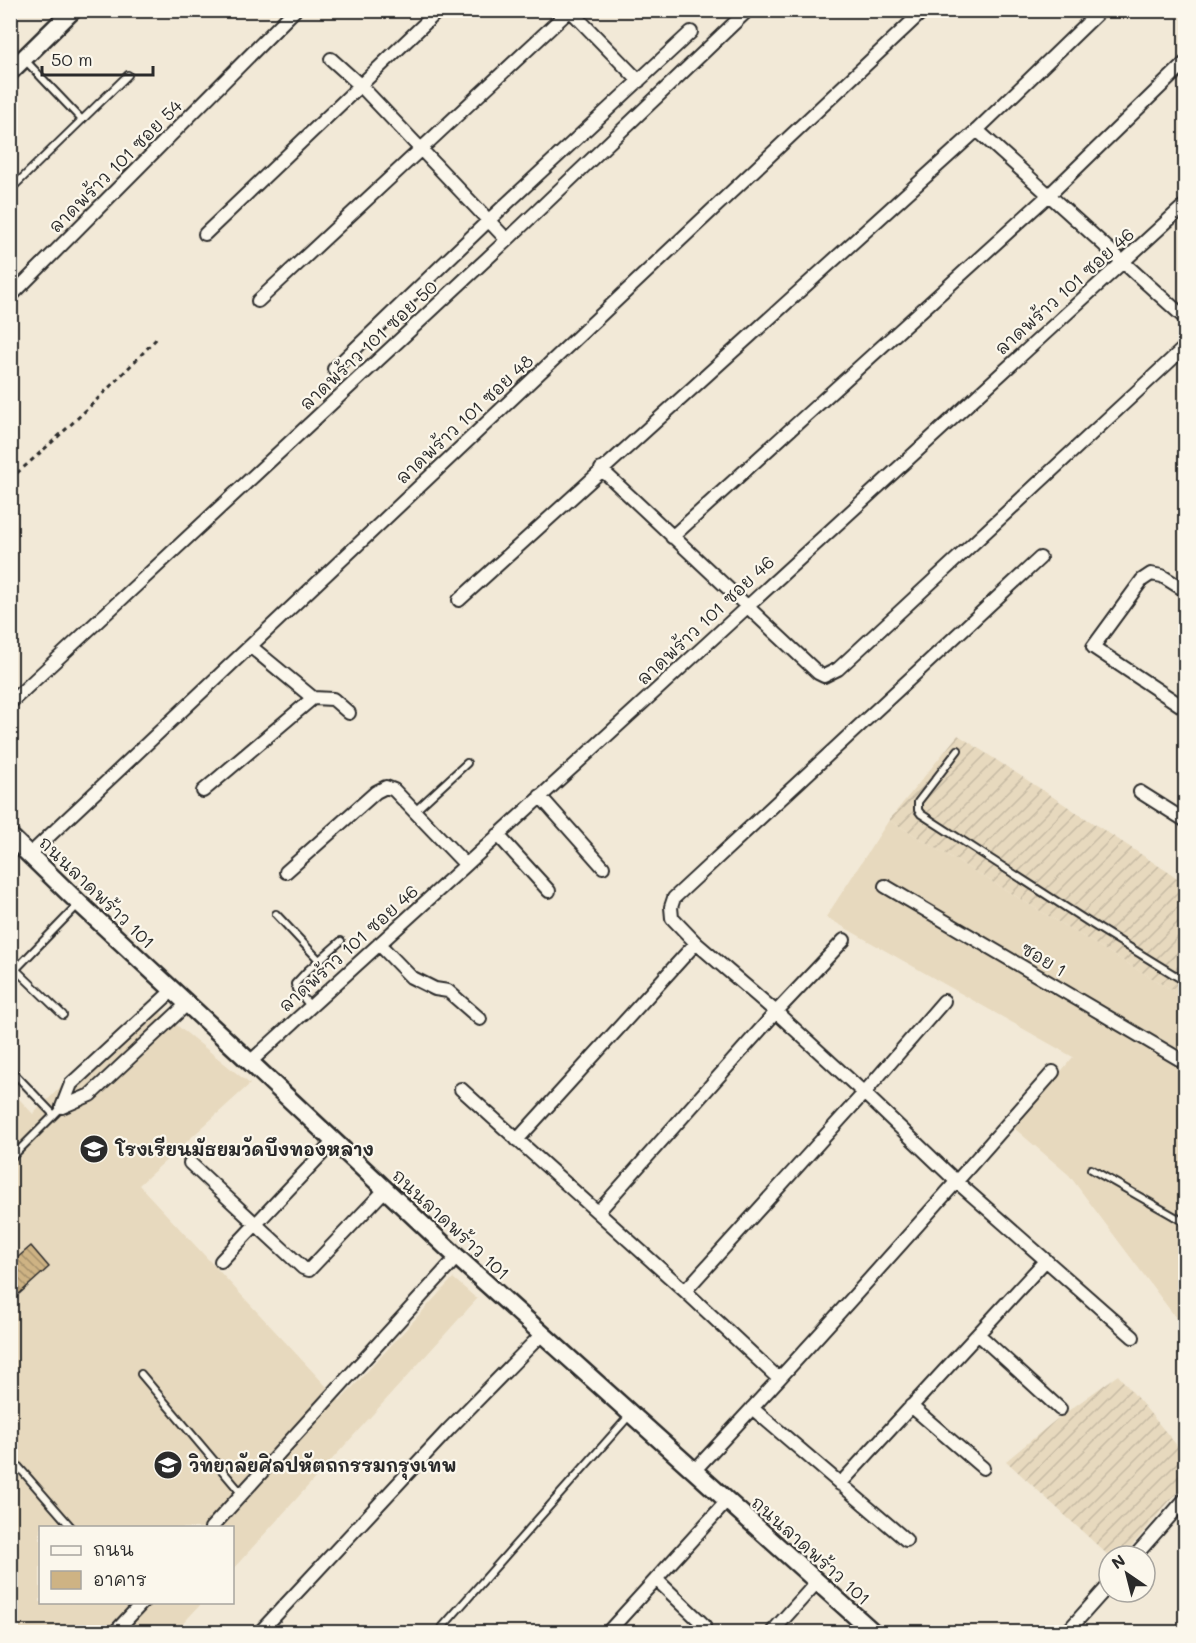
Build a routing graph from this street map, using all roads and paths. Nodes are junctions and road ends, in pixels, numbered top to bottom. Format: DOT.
graph roads {
  1 [pos="73,10"];
  2 [pos="296,10"];
  3 [pos="439,10"];
  4 [pos="748,10"];
  5 [pos="924,10"];
  6 [pos="1101,10"];
  7 [pos="570,11"];
  8 [pos="691,32"];
  9 [pos="24,59"];
  10 [pos="331,59"];
  11 [pos="1185,62"];
  12 [pos="10,72"];
  13 [pos="128,75"];
  14 [pos="639,81"];
  15 [pos="361,86"];
  16 [pos="82,120"];
  17 [pos="977,130"];
  18 [pos="420,148"];
  19 [pos="10,190"];
  20 [pos="1050,194"];
  21 [pos="1185,204"];
  22 [pos="488,221"];
  23 [pos="205,234"];
  24 [pos="507,240"];
  25 [pos="1121,262"];
  26 [pos="10,297"];
  27 [pos="258,301"];
  28 [pos="1185,320"];
  29 [pos="157,338"];
  30 [pos="1185,346"];
  31 [pos="334,369"];
  32 [pos="601,469"];
  33 [pos="10,479"];
  34 [pos="672,537"];
  35 [pos="1040,558"];
  36 [pos="1185,591"];
  37 [pos="459,600"];
  38 [pos="747,606"];
  39 [pos="250,646"];
  40 [pos="313,698"];
  41 [pos="10,703"];
  42 [pos="1185,709"];
  43 [pos="349,713"];
  44 [pos="958,750"];
  45 [pos="467,762"];
  46 [pos="203,791"];
  47 [pos="1140,792"];
  48 [pos="540,796"];
  49 [pos="415,811"];
  50 [pos="1185,821"];
  51 [pos="498,835"];
  52 [pos="10,836"];
  53 [pos="29,855"];
  54 [pos="466,865"];
  55 [pos="603,867"];
  56 [pos="286,872"];
  57 [pos="885,886"];
  58 [pos="549,891"];
  59 [pos="79,903"];
  60 [pos="276,914"];
  61 [pos="844,940"];
  62 [pos="341,941"];
  63 [pos="696,943"];
  64 [pos="379,944"];
  65 [pos="319,960"];
  66 [pos="13,967"];
  67 [pos="1185,982"];
  68 [pos="172,990"];
  69 [pos="944,1001"];
  70 [pos="187,1004"];
  71 [pos="311,1006"];
  72 [pos="776,1012"];
  73 [pos="63,1015"];
  74 [pos="480,1019"];
  75 [pos="250,1062"];
  76 [pos="1185,1063"];
  77 [pos="10,1069"];
  78 [pos="1053,1072"];
  79 [pos="461,1089"];
  80 [pos="864,1093"];
  81 [pos="58,1111"];
  82 [pos="518,1140"];
  83 [pos="334,1141"];
  84 [pos="10,1159"];
  85 [pos="190,1163"];
  86 [pos="1090,1169"];
  87 [pos="957,1182"];
  88 [pos="385,1190"];
  89 [pos="598,1212"];
  90 [pos="1185,1223"];
  91 [pos="256,1224"];
  92 [pos="457,1257"];
  93 [pos="1046,1260"];
  94 [pos="221,1261"];
  95 [pos="685,1291"];
  96 [pos="542,1334"];
  97 [pos="978,1334"];
  98 [pos="1133,1337"];
  99 [pos="141,1374"];
  100 [pos="779,1379"];
  101 [pos="911,1407"];
  102 [pos="752,1408"];
  103 [pos="1060,1409"];
  104 [pos="631,1414"];
  105 [pos="10,1457"];
  106 [pos="984,1468"];
  107 [pos="694,1471"];
  108 [pos="840,1484"];
  109 [pos="242,1494"];
  110 [pos="1185,1498"];
  111 [pos="727,1501"];
  112 [pos="71,1526"];
  113 [pos="212,1526"];
  114 [pos="906,1540"];
  115 [pos="1145,1544"];
  116 [pos="656,1579"];
  117 [pos="817,1582"];
  118 [pos="1097,1598"];
  119 [pos="139,1604"];
  120 [pos="704,1625"];
  121 [pos="115,1632"];
  122 [pos="260,1632"];
  123 [pos="438,1632"];
  124 [pos="608,1632"];
  125 [pos="772,1632"];
  126 [pos="873,1632"];
  127 [pos="1067,1632"];
  1 -- 9 [label="street"];
  2 -- 26 [label="street, ลาดพร้าว 101 ซอย 54"];
  3 -- 15 [label="street"];
  4 -- 24 [label="street, ลาดพร้าว 101 ซอย 50"];
  5 -- 39 [label="street, ลาดพร้าว 101 ซอย 48"];
  6 -- 17 [label="street"];
  7 -- 14 [label="street"];
  7 -- 18 [label="street"];
  8 -- 14 [label="street"];
  9 -- 12 [label="street"];
  9 -- 16 [label="lane"];
  10 -- 15 [label="street"];
  11 -- 20 [label="street"];
  13 -- 16 [label="lane"];
  14 -- 22 [label="street"];
  15 -- 18 [label="street"];
  15 -- 23 [label="street"];
  16 -- 19 [label="lane"];
  17 -- 20 [label="street"];
  17 -- 32 [label="street"];
  18 -- 22 [label="street"];
  18 -- 27 [label="street"];
  20 -- 25 [label="street"];
  20 -- 34 [label="street"];
  21 -- 25 [label="street, ลาดพร้าว 101 ซอย 46"];
  22 -- 24 [label="street"];
  22 -- 31 [label="street"];
  24 -- 41 [label="street, ลาดพร้าว 101 ซอย 50"];
  25 -- 28 [label="street"];
  25 -- 38 [label="street, ลาดพร้าว 101 ซอย 46"];
  29 -- 33 [label="path"];
  30 -- 38 [label="street"];
  32 -- 34 [label="street"];
  32 -- 37 [label="street"];
  34 -- 38 [label="street"];
  35 -- 63 [label="street"];
  36 -- 42 [label="street"];
  38 -- 48 [label="street, ลาดพร้าว 101 ซอย 46"];
  39 -- 40 [label="street"];
  39 -- 53 [label="street, ลาดพร้าว 101 ซอย 48"];
  40 -- 43 [label="street"];
  40 -- 46 [label="street"];
  44 -- 67 [label="lane"];
  45 -- 49 [label="lane"];
  47 -- 50 [label="street"];
  48 -- 51 [label="street, ลาดพร้าว 101 ซอย 46"];
  48 -- 55 [label="street"];
  49 -- 54 [label="street"];
  49 -- 56 [label="street"];
  51 -- 54 [label="street, ลาดพร้าว 101 ซอย 46"];
  51 -- 58 [label="street"];
  52 -- 53 [label="street, ถนนลาดพร้าว 101"];
  53 -- 59 [label="street, ถนนลาดพร้าว 101"];
  54 -- 64 [label="street, ลาดพร้าว 101 ซอย 46"];
  57 -- 76 [label="street, ซอย 1"];
  59 -- 66 [label="lane"];
  59 -- 68 [label="street, ถนนลาดพร้าว 101"];
  60 -- 65 [label="lane"];
  61 -- 72 [label="street"];
  62 -- 65 [label="lane"];
  63 -- 72 [label="street"];
  63 -- 82 [label="street"];
  64 -- 71 [label="street, ลาดพร้าว 101 ซอย 46"];
  64 -- 74 [label="street"];
  65 -- 71 [label="lane"];
  66 -- 73 [label="lane"];
  68 -- 70 [label="street, ถนนลาดพร้าว 101"];
  68 -- 81 [label="street"];
  69 -- 80 [label="street"];
  70 -- 75 [label="street, ถนนลาดพร้าว 101"];
  70 -- 81 [label="street"];
  71 -- 75 [label="street, ลาดพร้าว 101 ซอย 46"];
  72 -- 80 [label="street"];
  72 -- 89 [label="street"];
  75 -- 83 [label="street, ถนนลาดพร้าว 101"];
  77 -- 81 [label="lane"];
  78 -- 87 [label="street"];
  79 -- 82 [label="street"];
  80 -- 87 [label="street"];
  80 -- 95 [label="street"];
  81 -- 84 [label="lane"];
  82 -- 89 [label="street"];
  83 -- 88 [label="street, ถนนลาดพร้าว 101"];
  83 -- 91 [label="street"];
  85 -- 91 [label="street"];
  86 -- 90 [label="lane"];
  87 -- 93 [label="street"];
  87 -- 100 [label="street"];
  88 -- 91 [label="street"];
  88 -- 92 [label="street, ถนนลาดพร้าว 101"];
  89 -- 95 [label="street"];
  91 -- 94 [label="street"];
  92 -- 96 [label="street, ถนนลาดพร้าว 101"];
  92 -- 109 [label="street"];
  93 -- 97 [label="street"];
  93 -- 98 [label="street"];
  95 -- 100 [label="street"];
  96 -- 104 [label="street, ถนนลาดพร้าว 101"];
  96 -- 122 [label="street"];
  97 -- 101 [label="street"];
  97 -- 103 [label="street"];
  99 -- 109 [label="lane"];
  100 -- 102 [label="street"];
  101 -- 106 [label="street"];
  101 -- 108 [label="street"];
  102 -- 107 [label="street"];
  102 -- 108 [label="street"];
  104 -- 107 [label="street, ถนนลาดพร้าว 101"];
  104 -- 123 [label="lane"];
  105 -- 112 [label="lane"];
  107 -- 111 [label="street, ถนนลาดพร้าว 101"];
  108 -- 114 [label="street"];
  109 -- 113 [label="street"];
  110 -- 115 [label="street"];
  111 -- 116 [label="street"];
  111 -- 117 [label="street, ถนนลาดพร้าว 101"];
  116 -- 120 [label="street"];
  116 -- 124 [label="street"];
  117 -- 125 [label="street"];
  117 -- 126 [label="street, ถนนลาดพร้าว 101"];
  118 -- 127 [label="street"];
  119 -- 121 [label="street"];
}
